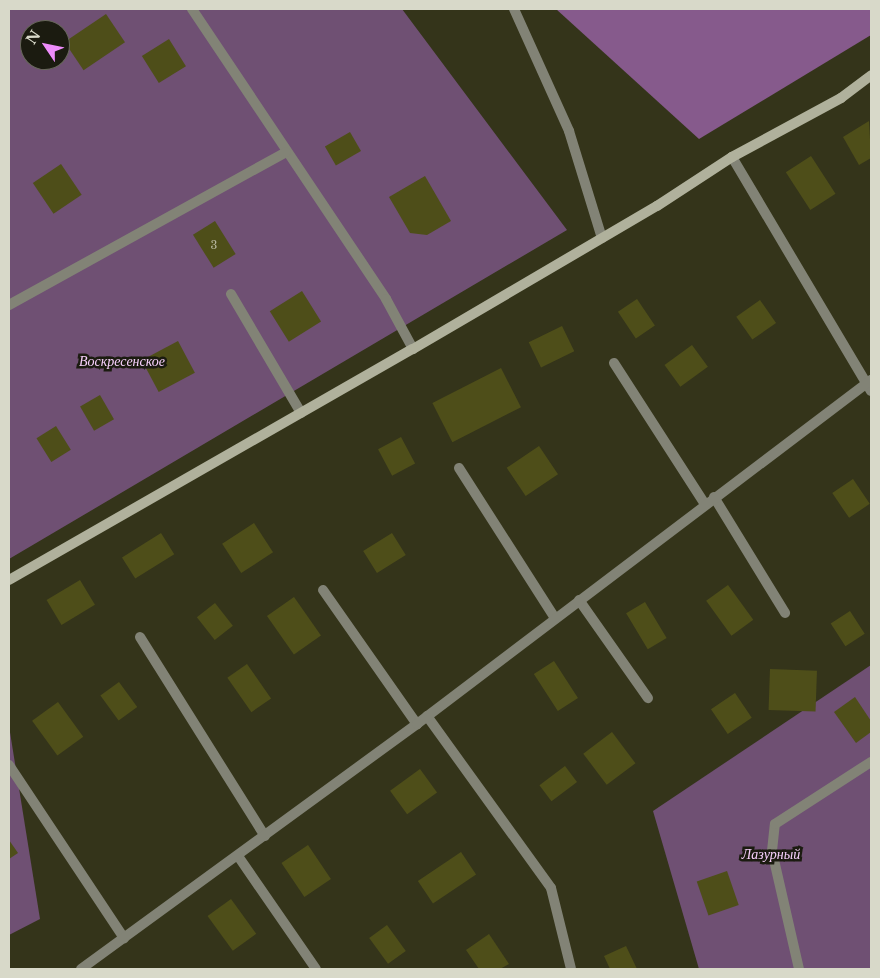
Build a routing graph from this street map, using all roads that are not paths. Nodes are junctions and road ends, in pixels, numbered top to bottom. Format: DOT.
graph roads {
  1 [pos="192,9"];
  2 [pos="514,9"];
  3 [pos="871,75"];
  4 [pos="286,152"];
  5 [pos="732,157"];
  6 [pos="602,238"];
  7 [pos="231,294"];
  8 [pos="9,305"];
  9 [pos="413,349"];
  10 [pos="614,363"];
  11 [pos="870,385"];
  12 [pos="301,413"];
  13 [pos="459,468"];
  14 [pos="714,497"];
  15 [pos="705,504"];
  16 [pos="9,580"];
  17 [pos="322,590"];
  18 [pos="579,600"];
  19 [pos="785,614"];
  20 [pos="555,618"];
  21 [pos="140,637"];
  22 [pos="648,698"];
  23 [pos="428,716"];
  24 [pos="417,724"];
  25 [pos="871,762"];
  26 [pos="9,765"];
  27 [pos="265,836"];
  28 [pos="238,856"];
  29 [pos="124,938"];
  30 [pos="81,969"];
  31 [pos="316,969"];
  32 [pos="572,969"];
  33 [pos="799,969"];
  1 -- 4 [label="street"];
  2 -- 6 [label="street"];
  3 -- 5 [label="street"];
  4 -- 8 [label="street"];
  4 -- 9 [label="street"];
  5 -- 6 [label="street"];
  5 -- 11 [label="street"];
  6 -- 9 [label="street"];
  7 -- 12 [label="street"];
  9 -- 12 [label="street"];
  10 -- 15 [label="street"];
  11 -- 14 [label="street"];
  12 -- 16 [label="street"];
  13 -- 20 [label="street"];
  14 -- 15 [label="street"];
  14 -- 19 [label="street"];
  15 -- 18 [label="street"];
  17 -- 24 [label="street"];
  18 -- 20 [label="street"];
  18 -- 22 [label="street"];
  20 -- 23 [label="street"];
  21 -- 27 [label="street"];
  23 -- 24 [label="street"];
  23 -- 32 [label="street"];
  24 -- 27 [label="street"];
  25 -- 33 [label="street"];
  26 -- 29 [label="street"];
  27 -- 28 [label="street"];
  28 -- 29 [label="street"];
  28 -- 31 [label="street"];
  29 -- 30 [label="street"];
}
